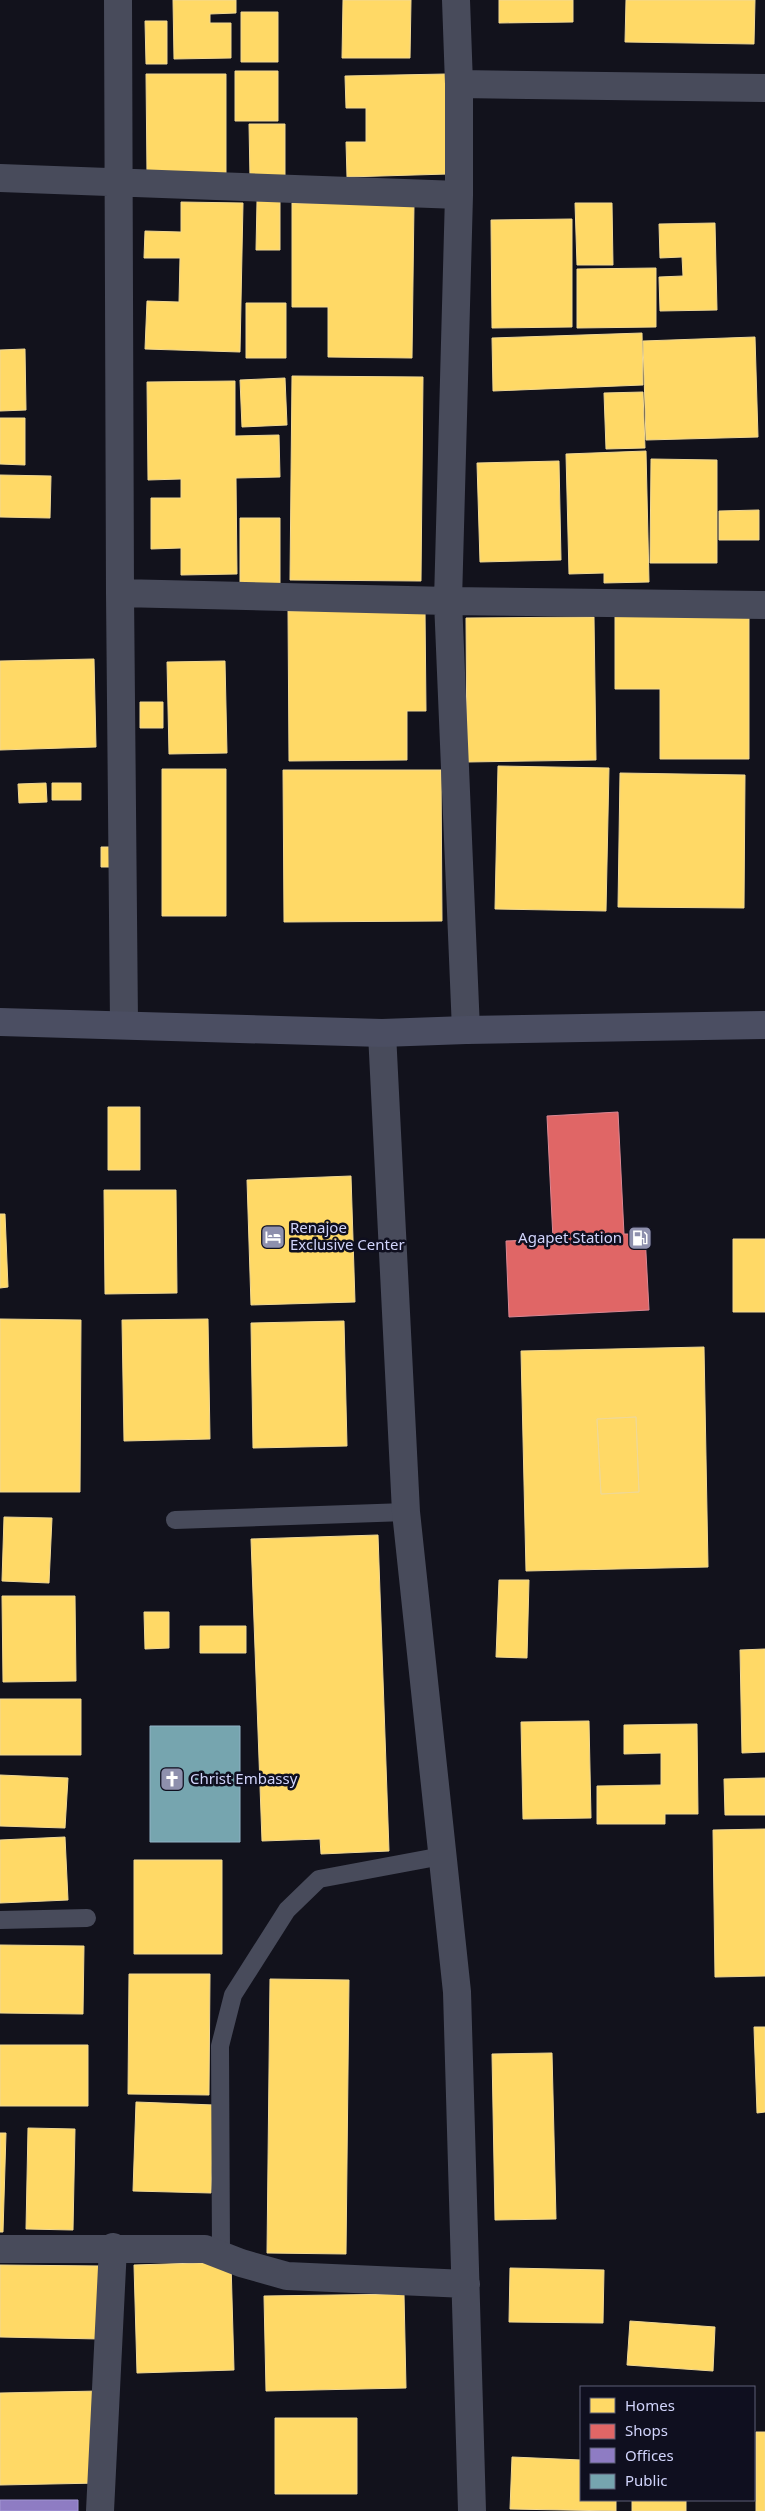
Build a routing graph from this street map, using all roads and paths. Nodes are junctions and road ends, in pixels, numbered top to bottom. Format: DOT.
graph roads {
  1 [pos="118,0"];
  2 [pos="456,0"];
  3 [pos="459,84"];
  4 [pos="765,88"];
  5 [pos="0,178"];
  6 [pos="119,184"];
  7 [pos="459,195"];
  8 [pos="120,592"];
  9 [pos="448,601"];
  10 [pos="765,605"];
  11 [pos="0,1022"];
  12 [pos="124,1024"];
  13 [pos="765,1025"];
  14 [pos="466,1030"];
  15 [pos="382,1033"];
  16 [pos="406,1512"];
  17 [pos="175,1520"];
  18 [pos="442,1856"];
  19 [pos="87,1918"];
  20 [pos="0,1920"];
  21 [pos="113,2248"];
  22 [pos="0,2249"];
  23 [pos="221,2255"];
  24 [pos="466,2284"];
  25 [pos="100,2511"];
  26 [pos="472,2511"];
  1 -- 6 [label="street"];
  2 -- 3 [label="street"];
  3 -- 4 [label="street"];
  3 -- 7 [label="street"];
  5 -- 6 [label="street"];
  6 -- 7 [label="street"];
  6 -- 8 [label="street"];
  7 -- 9 [label="street"];
  8 -- 9 [label="street"];
  8 -- 12 [label="street"];
  9 -- 10 [label="street"];
  9 -- 14 [label="street"];
  11 -- 12 [label="street"];
  12 -- 15 [label="street"];
  13 -- 14 [label="street"];
  14 -- 15 [label="street"];
  15 -- 16 [label="street"];
  16 -- 17 [label="lane"];
  16 -- 18 [label="street"];
  18 -- 23 [label="lane"];
  18 -- 24 [label="street"];
  19 -- 20 [label="lane"];
  21 -- 22 [label="street"];
  21 -- 23 [label="street"];
  21 -- 25 [label="street"];
  23 -- 24 [label="street"];
  24 -- 26 [label="street"];
}
